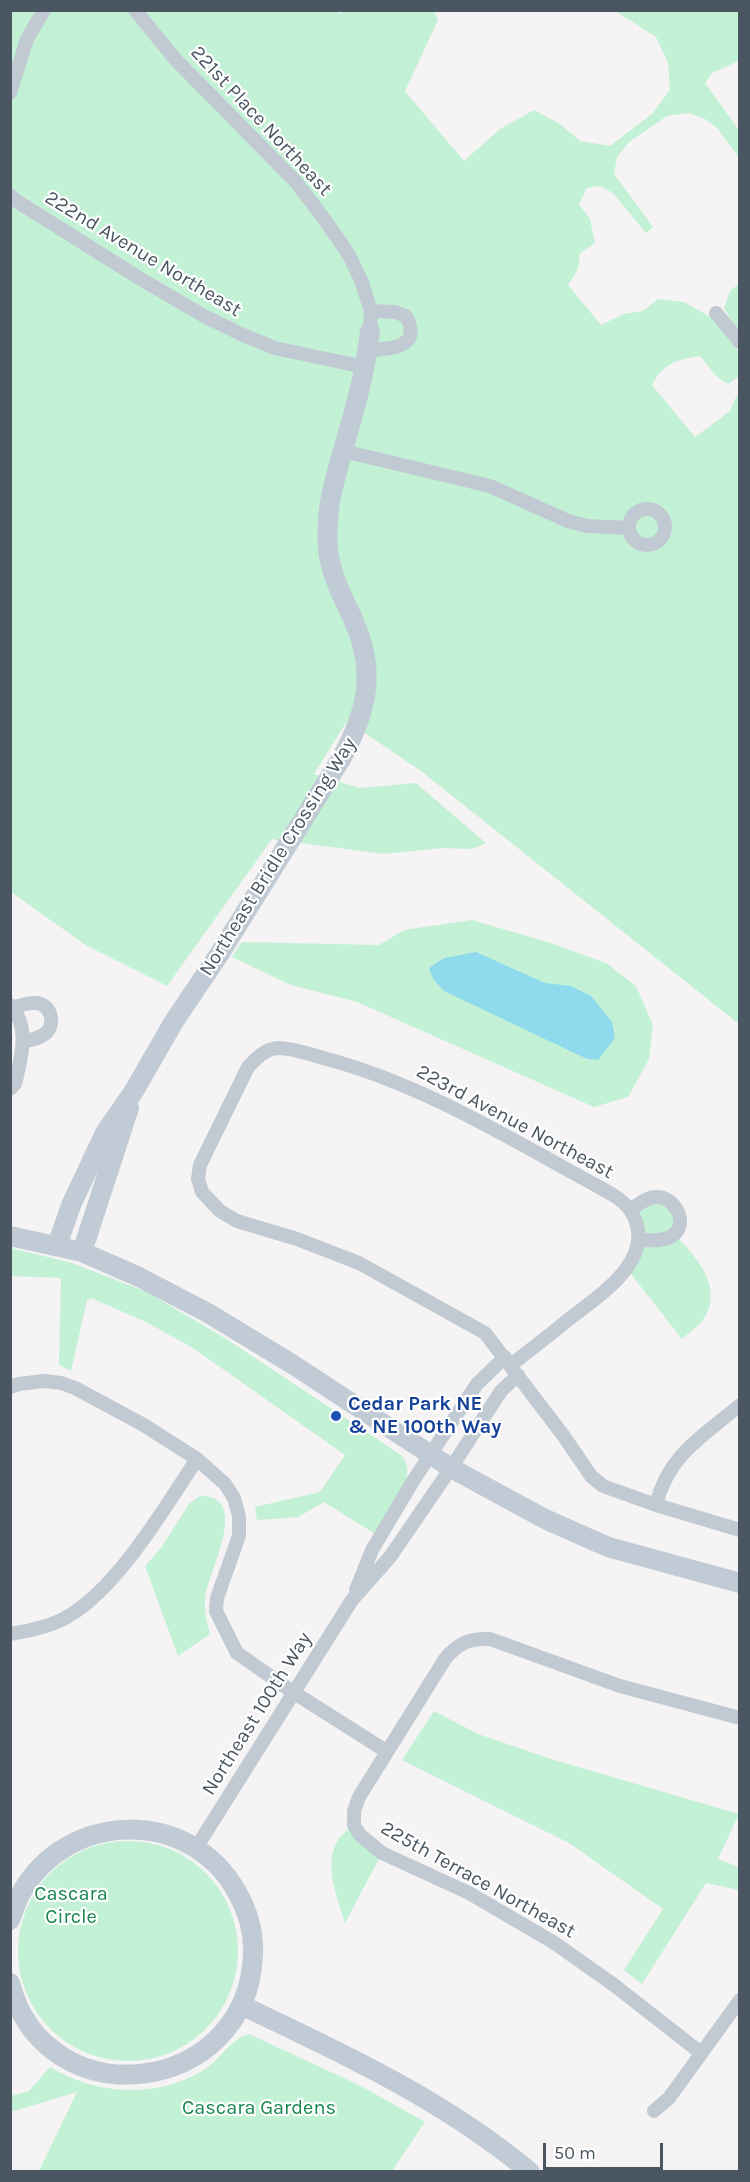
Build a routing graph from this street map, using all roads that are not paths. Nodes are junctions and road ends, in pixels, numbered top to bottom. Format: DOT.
graph roads {
  1 [pos="44,10"];
  2 [pos="135,10"];
  3 [pos="10,93"];
  4 [pos="12,200"];
  5 [pos="716,313"];
  6 [pos="368,340"];
  7 [pos="740,342"];
  8 [pos="343,451"];
  9 [pos="628,528"];
  10 [pos="12,1006"];
  11 [pos="24,1041"];
  12 [pos="13,1087"];
  13 [pos="134,1091"];
  14 [pos="630,1210"];
  15 [pos="10,1236"];
  16 [pos="639,1240"];
  17 [pos="57,1245"];
  18 [pos="82,1252"];
  19 [pos="511,1366"];
  20 [pos="15,1385"];
  21 [pos="740,1405"];
  22 [pos="431,1455"];
  23 [pos="197,1459"];
  24 [pos="451,1468"];
  25 [pos="656,1505"];
  26 [pos="740,1530"];
  27 [pos="740,1583"];
  28 [pos="352,1600"];
  29 [pos="10,1634"];
  30 [pos="293,1692"];
  31 [pos="740,1718"];
  32 [pos="386,1751"];
  33 [pos="196,1848"];
  34 [pos="15,1893"];
  35 [pos="10,1920"];
  36 [pos="10,1983"];
  37 [pos="740,2000"];
  38 [pos="242,2005"];
  39 [pos="701,2053"];
  40 [pos="654,2111"];
  41 [pos="530,2172"];
  1 -- 3 [label="street"];
  2 -- 6 [label="street, 221st Place Northeast"];
  4 -- 6 [label="street, 222nd Avenue Northeast"];
  5 -- 7 [label="street"];
  6 -- 8 [label="street, Northeast Bridle Crossing Way"];
  8 -- 9 [label="street"];
  8 -- 13 [label="street, Northeast Bridle Crossing Way"];
  10 -- 11 [label="street"];
  10 -- 11 [label="street"];
  11 -- 12 [label="street"];
  13 -- 17 [label="street, Northeast Bridle Crossing Way"];
  13 -- 18 [label="street, Northeast Bridle Crossing Way"];
  14 -- 16 [label="street"];
  14 -- 16 [label="street"];
  14 -- 19 [label="street, 223rd Avenue Northeast"];
  15 -- 17 [label="street"];
  16 -- 19 [label="street, Northeast 100th Way"];
  17 -- 18 [label="street"];
  18 -- 22 [label="street"];
  19 -- 22 [label="street, Northeast 100th Way"];
  19 -- 24 [label="street, Northeast 100th Way"];
  19 -- 25 [label="street"];
  20 -- 23 [label="street"];
  21 -- 25 [label="street"];
  22 -- 24 [label="street"];
  22 -- 28 [label="street, Northeast 100th Way"];
  23 -- 29 [label="street"];
  23 -- 30 [label="street"];
  24 -- 27 [label="street"];
  24 -- 28 [label="street, Northeast 100th Way"];
  25 -- 26 [label="street"];
  28 -- 30 [label="street, Northeast 100th Way"];
  30 -- 32 [label="street"];
  30 -- 33 [label="street, Northeast 100th Way"];
  31 -- 32 [label="street"];
  32 -- 39 [label="street, 225th Terrace Northeast"];
  33 -- 34 [label="street"];
  33 -- 38 [label="street"];
  34 -- 35 [label="street"];
  36 -- 38 [label="street"];
  37 -- 39 [label="street"];
  38 -- 41 [label="street"];
  39 -- 40 [label="street"];
}
